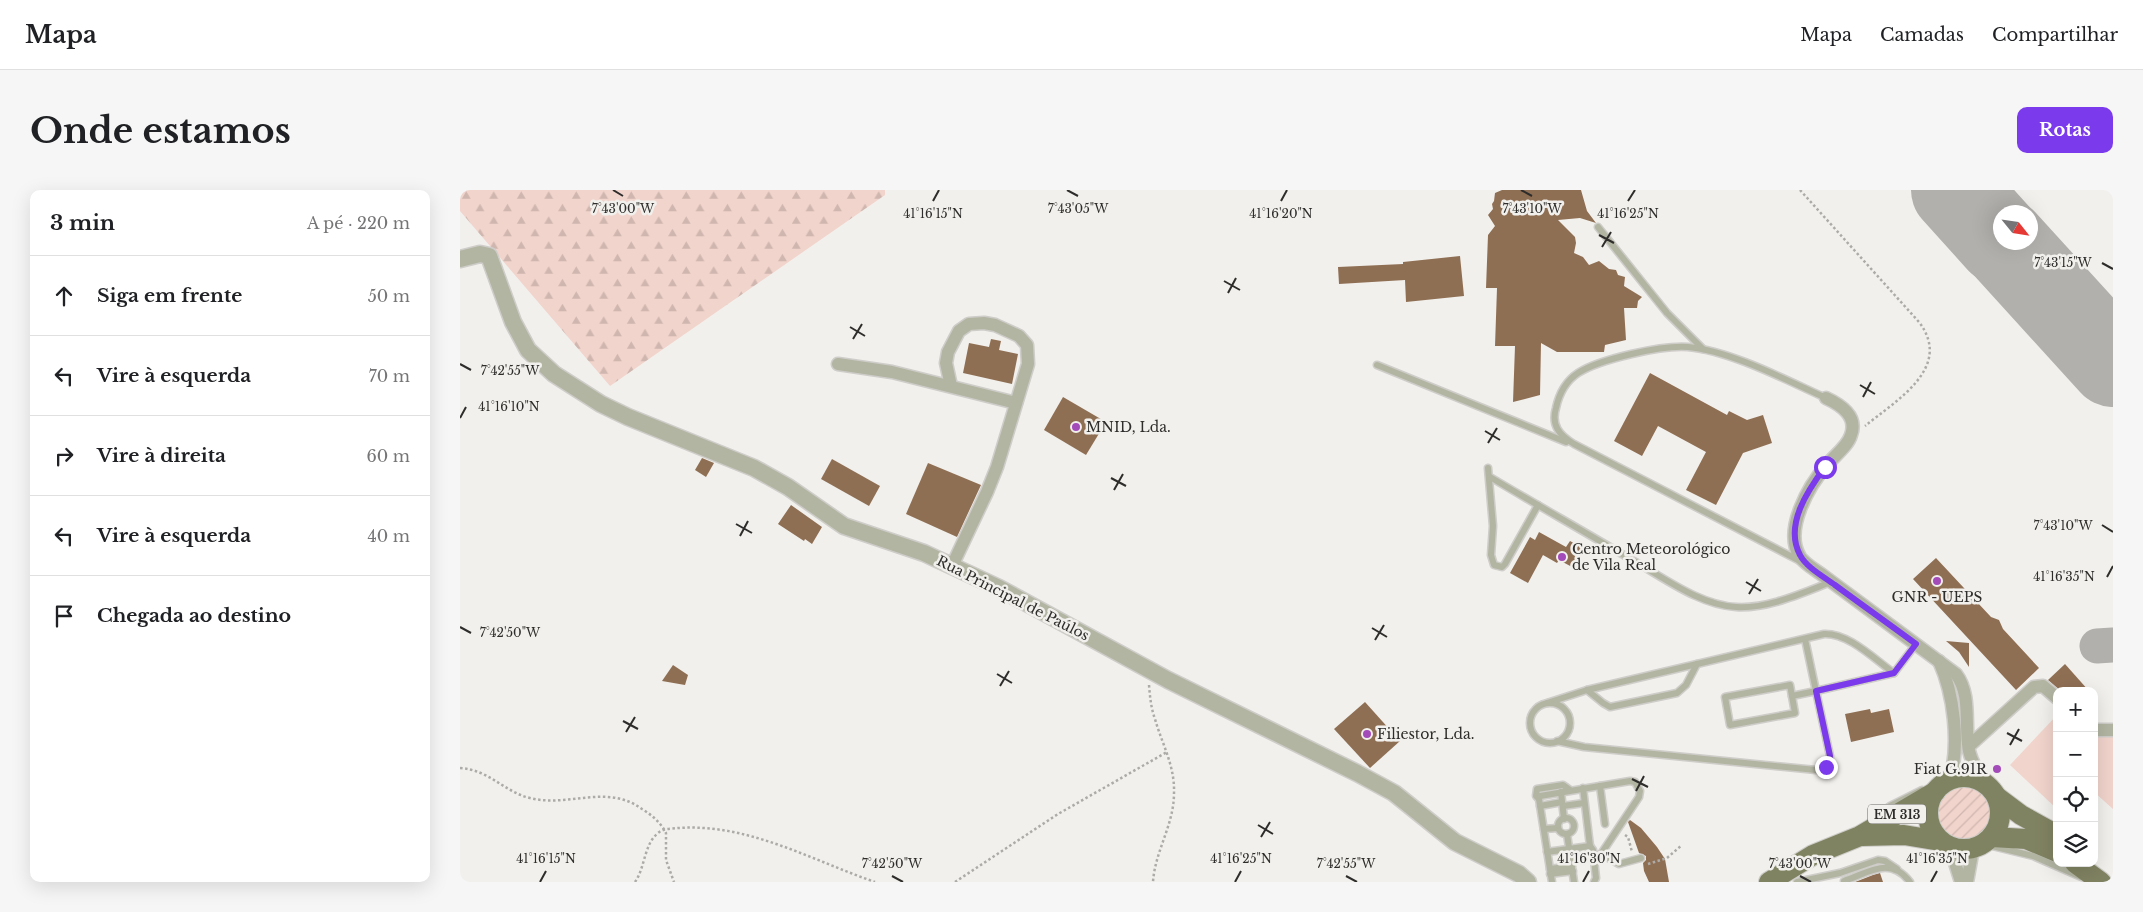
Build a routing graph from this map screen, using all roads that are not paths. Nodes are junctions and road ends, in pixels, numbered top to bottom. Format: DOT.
graph roads {
  1 [pos="1598,227"];
  2 [pos="460,259"];
  3 [pos="1704,349"];
  4 [pos="838,364"];
  5 [pos="1377,365"];
  6 [pos="951,386"];
  7 [pos="1826,398"];
  8 [pos="1016,403"];
  9 [pos="1582,448"];
  10 [pos="1488,468"];
  11 [pos="1490,477"];
  12 [pos="1538,505"];
  13 [pos="1809,565"];
  14 [pos="952,566"];
  15 [pos="1831,582"];
  16 [pos="1805,639"];
  17 [pos="1916,644"];
  18 [pos="1939,661"];
  19 [pos="1697,664"];
  20 [pos="1894,673"];
  21 [pos="1587,690"];
  22 [pos="1816,691"];
  23 [pos="2053,695"];
  24 [pos="1792,696"];
  25 [pos="1547,703"];
  26 [pos="2098,730"];
  27 [pos="2113,730"];
  28 [pos="1557,742"];
  29 [pos="1968,746"];
  30 [pos="1942,785"];
  31 [pos="1600,786"];
  32 [pos="1583,788"];
  33 [pos="1570,790"];
  34 [pos="1991,790"];
  35 [pos="1561,792"];
  36 [pos="1538,800"];
  37 [pos="1584,803"];
  38 [pos="1563,804"];
  39 [pos="1564,819"];
  40 [pos="1587,823"];
  41 [pos="1606,824"];
  42 [pos="1574,825"];
  43 [pos="1558,828"];
  44 [pos="1544,829"];
  45 [pos="2053,833"];
  46 [pos="1567,834"];
  47 [pos="1860,836"];
  48 [pos="1945,844"];
  49 [pos="1983,844"];
  50 [pos="1590,846"];
  51 [pos="1570,849"];
  52 [pos="2053,850"];
  53 [pos="1547,852"];
  54 [pos="1601,854"];
  55 [pos="1594,858"];
  56 [pos="1641,858"];
  57 [pos="2082,867"];
  58 [pos="1572,868"];
  59 [pos="1897,869"];
  60 [pos="1550,871"];
  61 [pos="1832,874"];
  62 [pos="2095,874"];
  63 [pos="1845,881"];
  64 [pos="1528,882"];
  65 [pos="1550,882"];
  66 [pos="1574,882"];
  67 [pos="1594,882"];
  68 [pos="1769,882"];
  69 [pos="1797,882"];
  70 [pos="1910,882"];
  71 [pos="1961,882"];
  72 [pos="1967,882"];
  1 -- 3 [label="lane"];
  2 -- 14 [label="street, Rua Principal de Paúlos"];
  3 -- 7 [label="lane"];
  3 -- 9 [label="lane"];
  4 -- 6 [label="street"];
  5 -- 9 [label="lane"];
  6 -- 8 [label="street"];
  6 -- 8 [label="street"];
  7 -- 13 [label="street"];
  8 -- 14 [label="street"];
  9 -- 13 [label="lane"];
  10 -- 11 [label="lane"];
  11 -- 12 [label="lane"];
  11 -- 12 [label="lane"];
  12 -- 15 [label="lane"];
  13 -- 15 [label="street"];
  14 -- 64 [label="street, Rua Principal de Paúlos"];
  15 -- 17 [label="street"];
  16 -- 19 [label="lane"];
  16 -- 20 [label="lane"];
  16 -- 22 [label="lane"];
  17 -- 18 [label="street"];
  17 -- 20 [label="lane"];
  18 -- 29 [label="street"];
  18 -- 30 [label="street"];
  19 -- 21 [label="lane"];
  19 -- 21 [label="lane"];
  20 -- 22 [label="lane"];
  21 -- 25 [label="lane"];
  22 -- 24 [label="lane"];
  22 -- 28 [label="lane"];
  23 -- 29 [label="street"];
  24 -- 24 [label="lane"];
  25 -- 28 [label="lane"];
  25 -- 28 [label="lane"];
  26 -- 27 [label="street"];
  29 -- 34 [label="street"];
  30 -- 34 [label="main road"];
  30 -- 47 [label="main road, EM 313"];
  30 -- 48 [label="main road, EM 313"];
  31 -- 32 [label="lane"];
  31 -- 41 [label="lane"];
  31 -- 54 [label="lane"];
  32 -- 33 [label="lane"];
  32 -- 37 [label="lane"];
  33 -- 35 [label="lane"];
  33 -- 36 [label="lane"];
  34 -- 45 [label="main road"];
  34 -- 49 [label="main road"];
  35 -- 36 [label="lane"];
  35 -- 38 [label="lane"];
  36 -- 38 [label="lane"];
  36 -- 44 [label="lane"];
  36 -- 65 [label="lane"];
  37 -- 38 [label="lane"];
  37 -- 40 [label="lane"];
  38 -- 39 [label="lane"];
  39 -- 42 [label="lane"];
  39 -- 43 [label="lane"];
  40 -- 42 [label="lane"];
  40 -- 50 [label="lane"];
  42 -- 46 [label="lane"];
  43 -- 44 [label="lane"];
  43 -- 46 [label="lane"];
  44 -- 53 [label="lane"];
  46 -- 51 [label="lane"];
  47 -- 48 [label="main road, EM 313"];
  47 -- 68 [label="main road, EM 313"];
  48 -- 49 [label="main road, EM 313"];
  48 -- 71 [label="street"];
  49 -- 52 [label="main road, EM 313"];
  49 -- 62 [label="lane"];
  49 -- 72 [label="street"];
  50 -- 51 [label="lane"];
  50 -- 55 [label="lane"];
  51 -- 53 [label="lane"];
  51 -- 58 [label="lane"];
  53 -- 60 [label="lane"];
  54 -- 55 [label="lane"];
  54 -- 56 [label="lane"];
  55 -- 67 [label="lane"];
  57 -- 62 [label="main road"];
  58 -- 60 [label="lane"];
  58 -- 66 [label="lane"];
  59 -- 61 [label="lane"];
  59 -- 63 [label="lane"];
  59 -- 70 [label="lane"];
  60 -- 65 [label="lane"];
  61 -- 63 [label="lane"];
  61 -- 69 [label="lane"];
}
